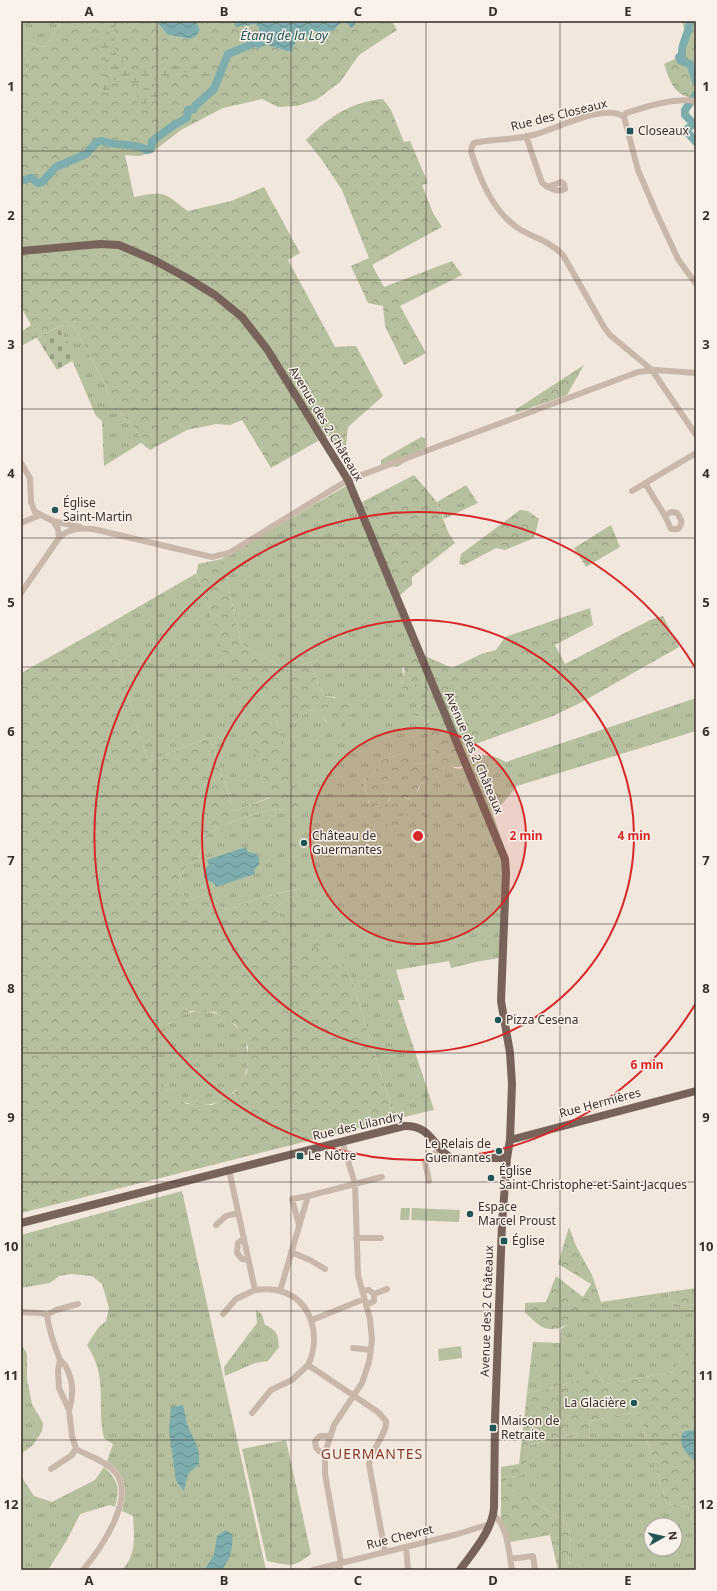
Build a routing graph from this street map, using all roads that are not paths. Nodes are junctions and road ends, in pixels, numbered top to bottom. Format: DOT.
graph roads {
  1 [pos="693,101"];
  2 [pos="624,117"];
  3 [pos="526,136"];
  4 [pos="547,187"];
  5 [pos="21,251"];
  6 [pos="696,284"];
  7 [pos="652,370"];
  8 [pos="696,373"];
  9 [pos="696,436"];
  10 [pos="696,454"];
  11 [pos="21,463"];
  12 [pos="348,480"];
  13 [pos="645,483"];
  14 [pos="632,490"];
  15 [pos="33,508"];
  16 [pos="40,516"];
  17 [pos="665,516"];
  18 [pos="24,521"];
  19 [pos="54,521"];
  20 [pos="85,528"];
  21 [pos="59,538"];
  22 [pos="21,593"];
  23 [pos="696,1091"];
  24 [pos="510,1140"];
  25 [pos="342,1141"];
  26 [pos="440,1150"];
  27 [pos="507,1158"];
  28 [pos="229,1170"];
  29 [pos="382,1177"];
  30 [pos="429,1181"];
  31 [pos="355,1184"];
  32 [pos="308,1196"];
  33 [pos="238,1213"];
  34 [pos="21,1223"];
  35 [pos="216,1225"];
  36 [pos="299,1225"];
  37 [pos="244,1238"];
  38 [pos="356,1238"];
  39 [pos="381,1238"];
  40 [pos="291,1252"];
  41 [pos="248,1260"];
  42 [pos="325,1269"];
  43 [pos="387,1289"];
  44 [pos="255,1290"];
  45 [pos="280,1291"];
  46 [pos="362,1291"];
  47 [pos="374,1294"];
  48 [pos="364,1298"];
  49 [pos="78,1304"];
  50 [pos="366,1305"];
  51 [pos="21,1312"];
  52 [pos="223,1314"];
  53 [pos="47,1315"];
  54 [pos="312,1320"];
  55 [pos="353,1348"];
  56 [pos="371,1350"];
  57 [pos="60,1360"];
  58 [pos="308,1365"];
  59 [pos="355,1397"];
  60 [pos="69,1410"];
  61 [pos="252,1413"];
  62 [pos="329,1436"];
  63 [pos="76,1449"];
  64 [pos="325,1453"];
  65 [pos="50,1469"];
  66 [pos="494,1515"];
  67 [pos="490,1524"];
  68 [pos="406,1547"];
  69 [pos="385,1552"];
  70 [pos="510,1560"];
  71 [pos="341,1563"];
  72 [pos="83,1570"];
  73 [pos="314,1570"];
  74 [pos="339,1570"];
  75 [pos="408,1570"];
  76 [pos="460,1570"];
  77 [pos="512,1570"];
  78 [pos="535,1570"];
  1 -- 2 [label="street, Rue des Closeaux"];
  2 -- 3 [label="street, Rue des Closeaux"];
  2 -- 6 [label="street"];
  3 -- 4 [label="street"];
  3 -- 7 [label="street, Rue des Closeaux"];
  5 -- 12 [label="main road, Avenue des 2 Châteaux"];
  7 -- 8 [label="street"];
  7 -- 9 [label="street"];
  7 -- 12 [label="street"];
  10 -- 13 [label="street"];
  11 -- 15 [label="street"];
  12 -- 20 [label="street"];
  12 -- 24 [label="main road, Avenue des 2 Châteaux"];
  13 -- 14 [label="street"];
  13 -- 17 [label="street"];
  15 -- 16 [label="street"];
  15 -- 18 [label="street"];
  16 -- 18 [label="street"];
  16 -- 19 [label="street"];
  19 -- 20 [label="street"];
  19 -- 21 [label="street"];
  20 -- 21 [label="street"];
  21 -- 22 [label="street"];
  23 -- 24 [label="main road, Rue Hermières"];
  24 -- 27 [label="main road, Avenue des 2 Châteaux"];
  25 -- 26 [label="main road, Rue des Lilandry"];
  25 -- 28 [label="main road, Rue des Lilandry"];
  25 -- 31 [label="street"];
  26 -- 27 [label="main road, Rue des Lilandry"];
  26 -- 30 [label="street"];
  27 -- 66 [label="main road, Avenue des 2 Châteaux"];
  28 -- 33 [label="street"];
  28 -- 34 [label="main road, Rue des Lilandry"];
  29 -- 31 [label="street"];
  31 -- 32 [label="street"];
  31 -- 38 [label="street"];
  32 -- 36 [label="street"];
  32 -- 36 [label="street"];
  33 -- 35 [label="street"];
  33 -- 37 [label="street"];
  36 -- 40 [label="street"];
  37 -- 41 [label="street"];
  37 -- 41 [label="street"];
  38 -- 39 [label="street"];
  38 -- 46 [label="street"];
  40 -- 42 [label="street"];
  40 -- 45 [label="street"];
  41 -- 44 [label="street"];
  43 -- 47 [label="street"];
  44 -- 45 [label="street"];
  44 -- 52 [label="street"];
  45 -- 54 [label="street"];
  46 -- 47 [label="street"];
  46 -- 48 [label="street"];
  47 -- 50 [label="street"];
  48 -- 50 [label="street"];
  48 -- 54 [label="street"];
  49 -- 53 [label="street"];
  50 -- 56 [label="street"];
  51 -- 53 [label="street"];
  53 -- 57 [label="street"];
  54 -- 58 [label="street"];
  55 -- 56 [label="street"];
  56 -- 59 [label="street"];
  57 -- 60 [label="street"];
  57 -- 60 [label="street"];
  58 -- 59 [label="street"];
  58 -- 61 [label="street"];
  59 -- 62 [label="street"];
  59 -- 69 [label="street"];
  60 -- 63 [label="street"];
  62 -- 64 [label="street"];
  62 -- 64 [label="street"];
  63 -- 65 [label="street"];
  63 -- 72 [label="street"];
  64 -- 71 [label="street"];
  66 -- 67 [label="main road, Avenue des 2 Châteaux"];
  66 -- 70 [label="street"];
  67 -- 68 [label="street, Rue Chevret"];
  67 -- 76 [label="main road, Avenue des 2 Châteaux"];
  68 -- 69 [label="street, Rue Chevret"];
  68 -- 75 [label="street"];
  69 -- 71 [label="street, Rue Chevret"];
  70 -- 77 [label="street"];
  70 -- 78 [label="street"];
  71 -- 73 [label="street, Rue Chevret"];
  71 -- 74 [label="street"];
}
